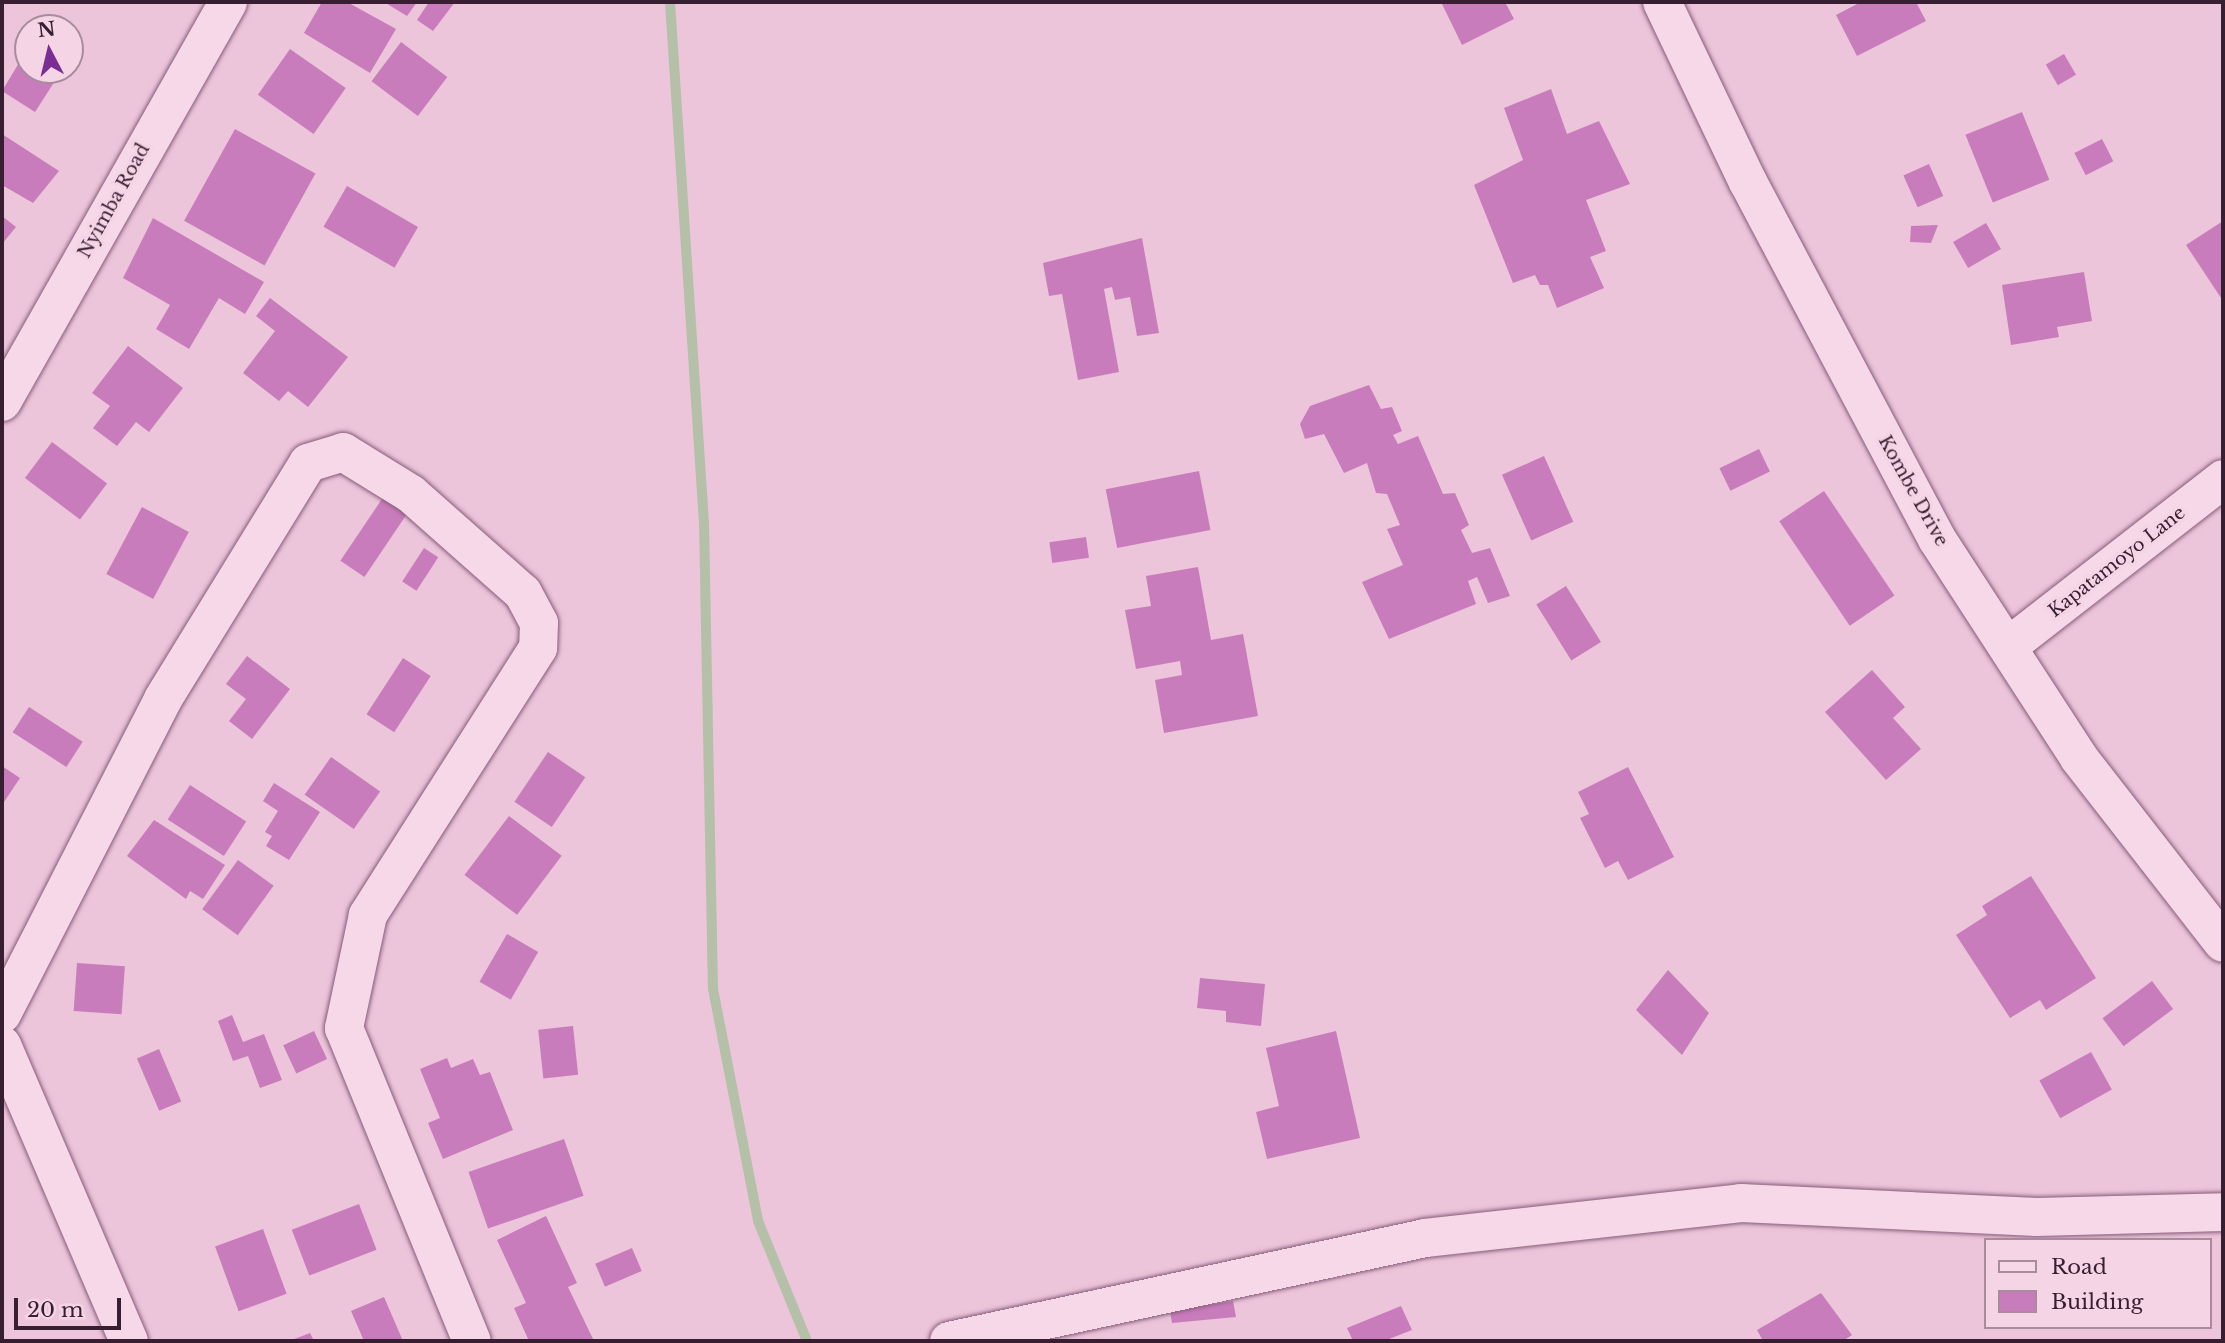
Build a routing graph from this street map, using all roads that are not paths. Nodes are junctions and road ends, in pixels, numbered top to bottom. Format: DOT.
graph roads {
  1 [pos="228,2"];
  2 [pos="1662,2"];
  3 [pos="2,402"];
  4 [pos="2223,479"];
  5 [pos="2010,645"];
  6 [pos="2223,943"];
  7 [pos="2,1014"];
  8 [pos="2,1045"];
  9 [pos="2223,1212"];
  10 [pos="130,1341"];
  11 [pos="472,1341"];
  12 [pos="949,1341"];
  1 -- 3 [label="street, Nyimba Road"];
  2 -- 5 [label="street, Kombe Drive"];
  4 -- 5 [label="street, Kapatamoyo Lane"];
  5 -- 6 [label="street, Kombe Drive"];
  7 -- 11 [label="street"];
  8 -- 10 [label="street"];
  9 -- 12 [label="street"];
}
